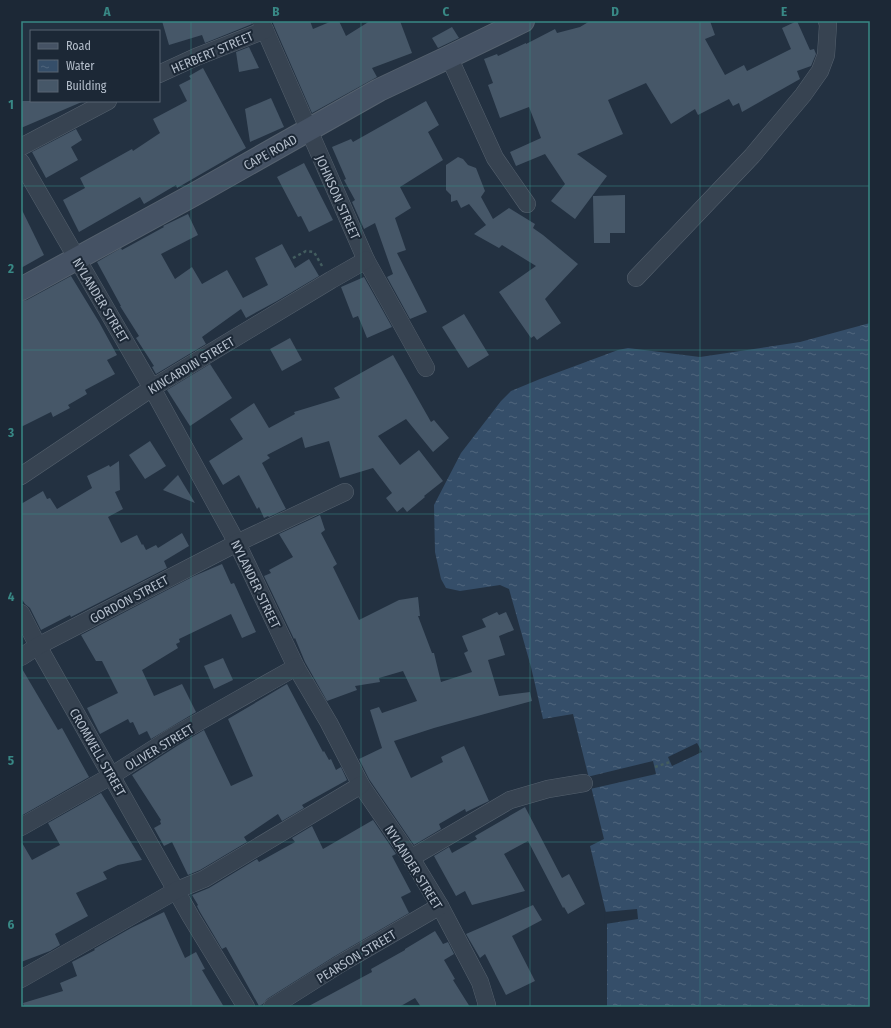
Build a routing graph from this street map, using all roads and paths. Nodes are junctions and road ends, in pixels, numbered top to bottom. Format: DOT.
graph roads {
  1 [pos="523,21"];
  2 [pos="827,21"];
  3 [pos="263,25"];
  4 [pos="449,58"];
  5 [pos="160,74"];
  6 [pos="106,102"];
  7 [pos="309,130"];
  8 [pos="21,147"];
  9 [pos="21,162"];
  10 [pos="527,204"];
  11 [pos="76,258"];
  12 [pos="293,258"];
  13 [pos="366,260"];
  14 [pos="636,278"];
  15 [pos="331,280"];
  16 [pos="21,289"];
  17 [pos="426,368"];
  18 [pos="152,388"];
  19 [pos="21,476"];
  20 [pos="345,492"];
  21 [pos="237,543"];
  22 [pos="21,613"];
  23 [pos="38,646"];
  24 [pos="21,657"];
  25 [pos="296,667"];
  26 [pos="670,762"];
  27 [pos="655,767"];
  28 [pos="111,776"];
  29 [pos="584,783"];
  30 [pos="361,785"];
  31 [pos="21,826"];
  32 [pos="411,858"];
  33 [pos="177,890"];
  34 [pos="440,906"];
  35 [pos="21,980"];
  36 [pos="246,1007"];
  37 [pos="272,1007"];
  38 [pos="486,1007"];
  1 -- 4 [label="street, CAPE ROAD"];
  2 -- 14 [label="street"];
  3 -- 5 [label="street, HERBERT STREET"];
  3 -- 7 [label="street, JOHNSON STREET"];
  4 -- 7 [label="street, CAPE ROAD"];
  4 -- 10 [label="street"];
  6 -- 8 [label="street"];
  7 -- 11 [label="street, CAPE ROAD"];
  7 -- 13 [label="street, JOHNSON STREET"];
  9 -- 11 [label="street, NYLANDER STREET"];
  11 -- 16 [label="street, CAPE ROAD"];
  11 -- 18 [label="street, NYLANDER STREET"];
  12 -- 15 [label="path"];
  13 -- 15 [label="street, KINCARDIN STREET"];
  13 -- 17 [label="street, JOHNSON STREET"];
  15 -- 18 [label="street, KINCARDIN STREET"];
  18 -- 19 [label="street, KINCARDIN STREET"];
  18 -- 21 [label="street, NYLANDER STREET"];
  20 -- 21 [label="street, GORDON STREET"];
  21 -- 23 [label="street, GORDON STREET"];
  21 -- 25 [label="street, NYLANDER STREET"];
  22 -- 23 [label="street, CROMWELL STREET"];
  23 -- 24 [label="street, GORDON STREET"];
  23 -- 28 [label="street, CROMWELL STREET"];
  25 -- 28 [label="street, OLIVER STREET"];
  25 -- 30 [label="street, NYLANDER STREET"];
  26 -- 27 [label="path"];
  28 -- 31 [label="street, OLIVER STREET"];
  28 -- 33 [label="street, CROMWELL STREET"];
  29 -- 32 [label="street"];
  30 -- 32 [label="street, NYLANDER STREET"];
  30 -- 33 [label="street"];
  32 -- 34 [label="street, NYLANDER STREET"];
  33 -- 35 [label="street"];
  33 -- 36 [label="street, CROMWELL STREET"];
  34 -- 37 [label="street, PEARSON STREET"];
  34 -- 38 [label="street, NYLANDER STREET"];
}
